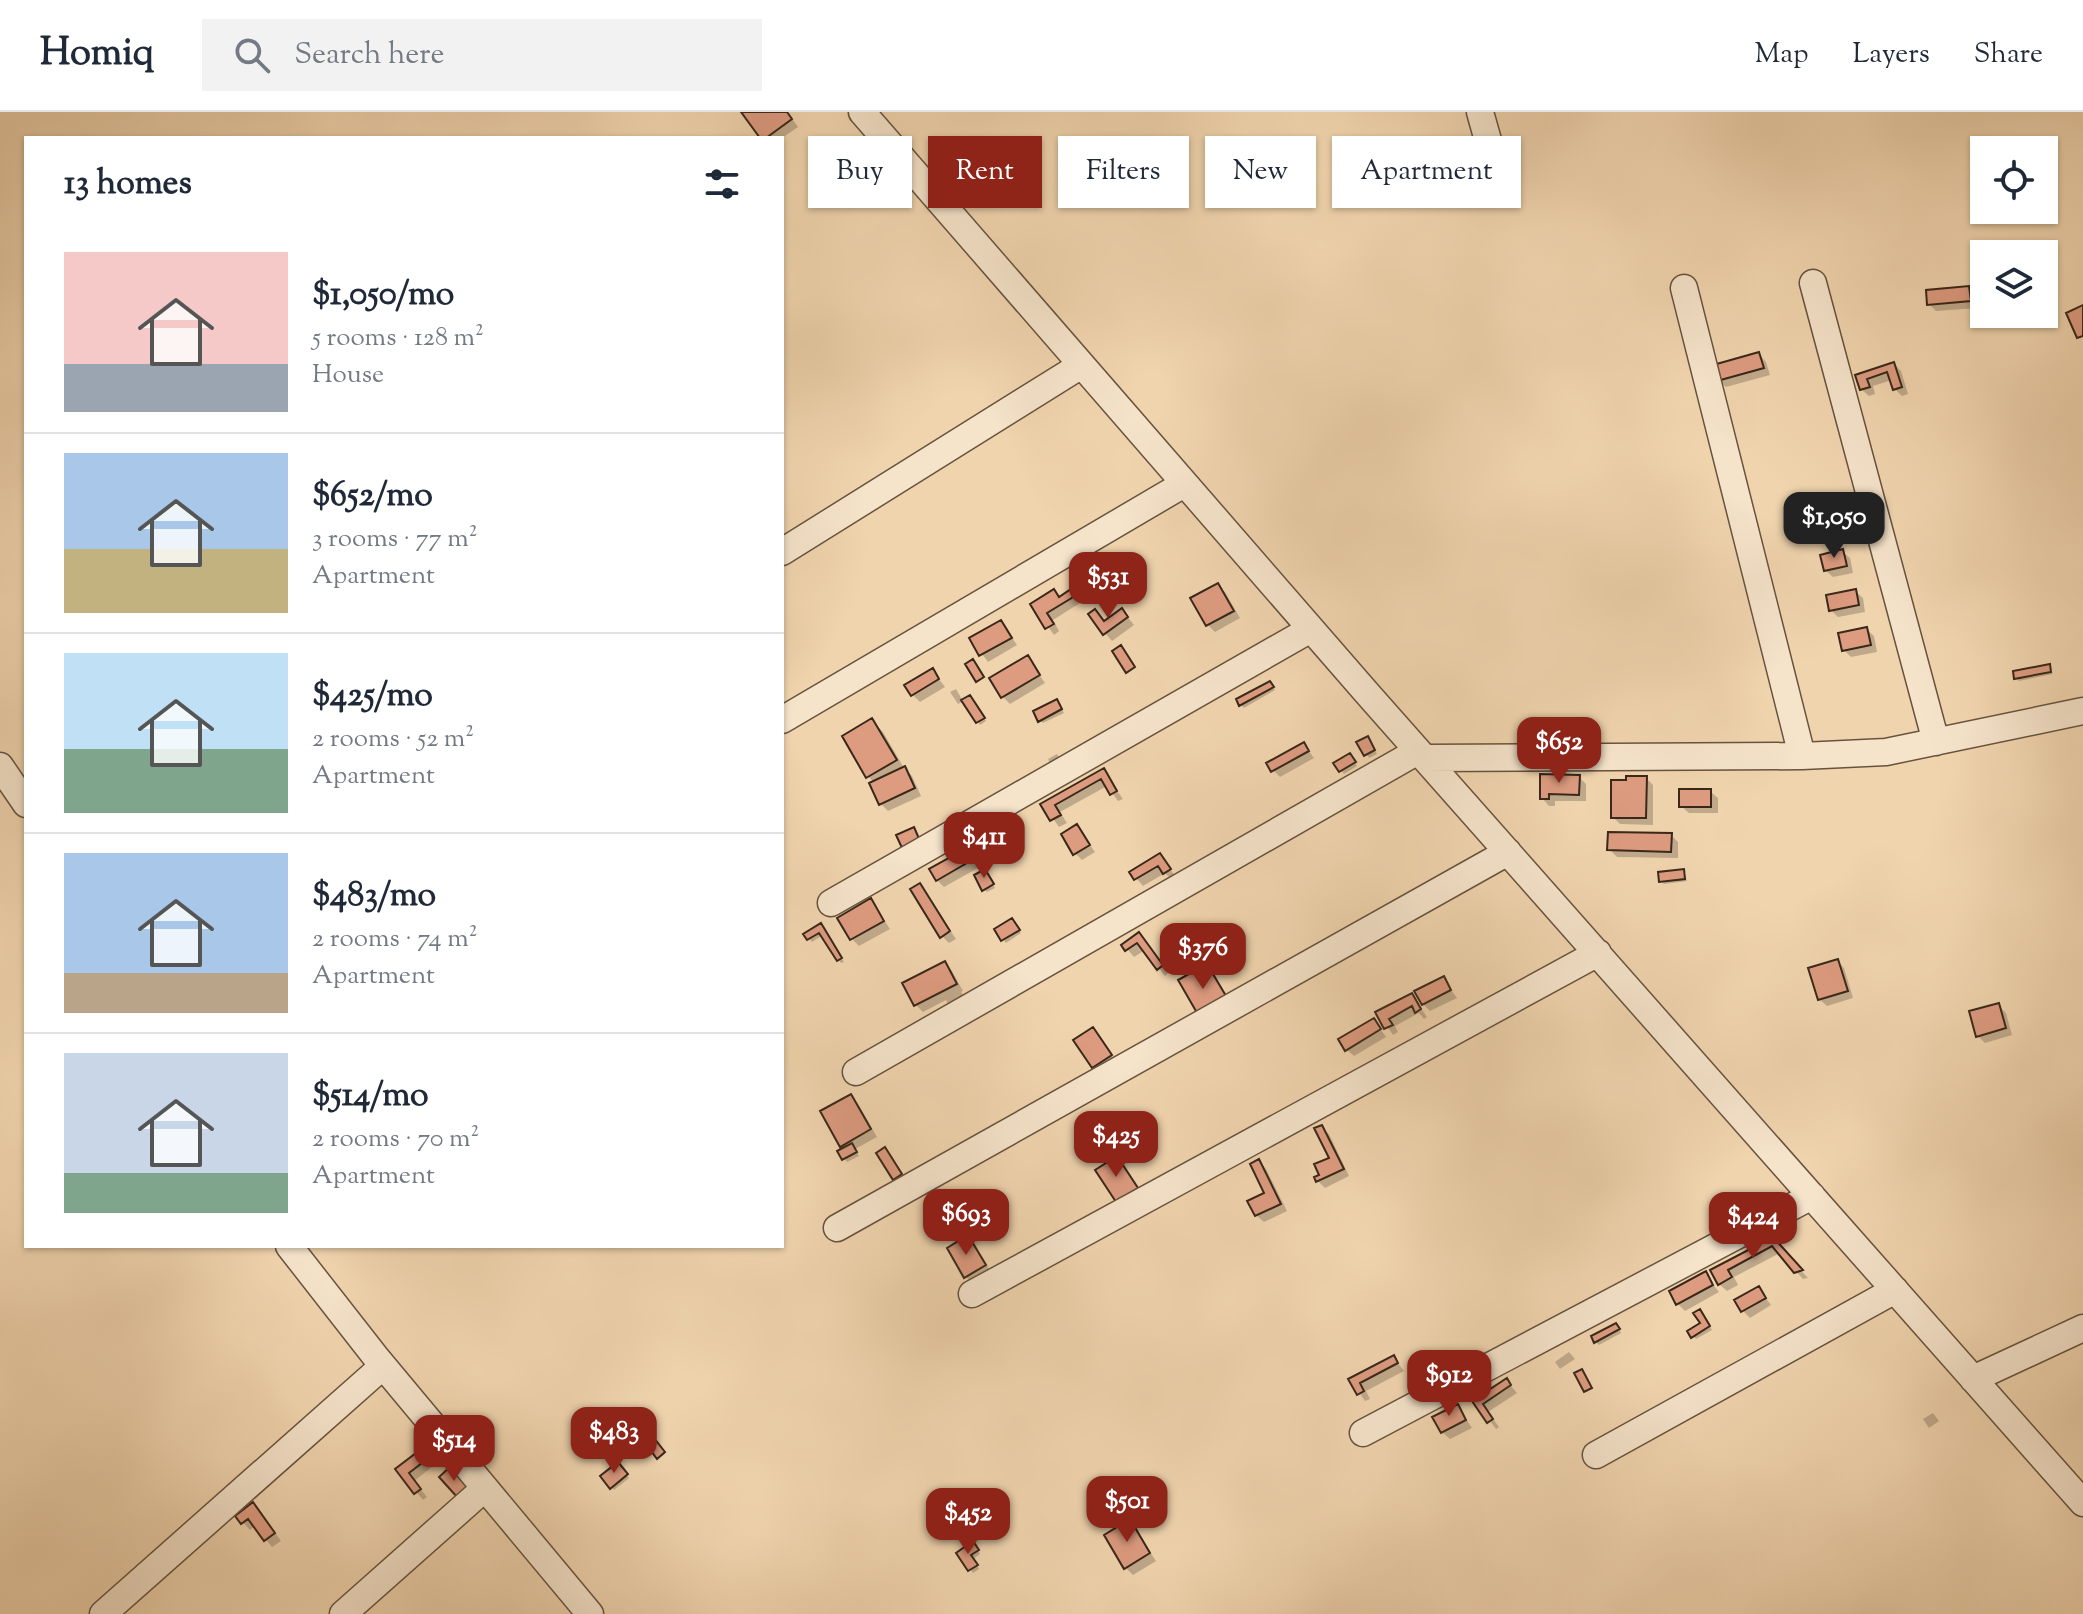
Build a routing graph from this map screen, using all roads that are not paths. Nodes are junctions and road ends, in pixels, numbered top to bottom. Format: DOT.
graph roads {
  1 [pos="862,112"];
  2 [pos="1480,112"];
  3 [pos="1487,136"];
  4 [pos="1813,283"];
  5 [pos="1684,288"];
  6 [pos="1080,366"];
  7 [pos="1184,484"];
  8 [pos="784,551"];
  9 [pos="1311,629"];
  10 [pos="2083,711"];
  11 [pos="784,719"];
  12 [pos="1936,742"];
  13 [pos="1422,754"];
  14 [pos="1802,756"];
  15 [pos="0,766"];
  16 [pos="24,801"];
  17 [pos="1508,852"];
  18 [pos="831,903"];
  19 [pos="1598,953"];
  20 [pos="856,1072"];
  21 [pos="1812,1196"];
  22 [pos="837,1228"];
  23 [pos="291,1248"];
  24 [pos="1895,1290"];
  25 [pos="972,1294"];
  26 [pos="2083,1328"];
  27 [pos="383,1366"];
  28 [pos="1973,1379"];
  29 [pos="1363,1433"];
  30 [pos="1596,1455"];
  31 [pos="2073,1476"];
  32 [pos="485,1488"];
  33 [pos="2083,1503"];
  34 [pos="103,1614"];
  35 [pos="343,1614"];
  36 [pos="590,1614"];
  1 -- 6 [label="street"];
  2 -- 3 [label="street"];
  4 -- 12 [label="street"];
  5 -- 14 [label="street"];
  6 -- 7 [label="street"];
  6 -- 8 [label="street"];
  7 -- 9 [label="street"];
  7 -- 11 [label="street"];
  9 -- 13 [label="street"];
  9 -- 18 [label="street"];
  10 -- 12 [label="street"];
  12 -- 14 [label="street"];
  13 -- 14 [label="street"];
  13 -- 17 [label="street"];
  13 -- 20 [label="street"];
  15 -- 16 [label="street"];
  17 -- 19 [label="street"];
  17 -- 22 [label="street"];
  19 -- 21 [label="street"];
  19 -- 25 [label="street"];
  21 -- 24 [label="street"];
  21 -- 29 [label="street"];
  23 -- 27 [label="street"];
  24 -- 28 [label="street"];
  24 -- 30 [label="street"];
  26 -- 28 [label="street"];
  27 -- 32 [label="street"];
  27 -- 34 [label="street"];
  28 -- 31 [label="street"];
  31 -- 33 [label="street"];
  32 -- 35 [label="street"];
  32 -- 36 [label="street"];
}
